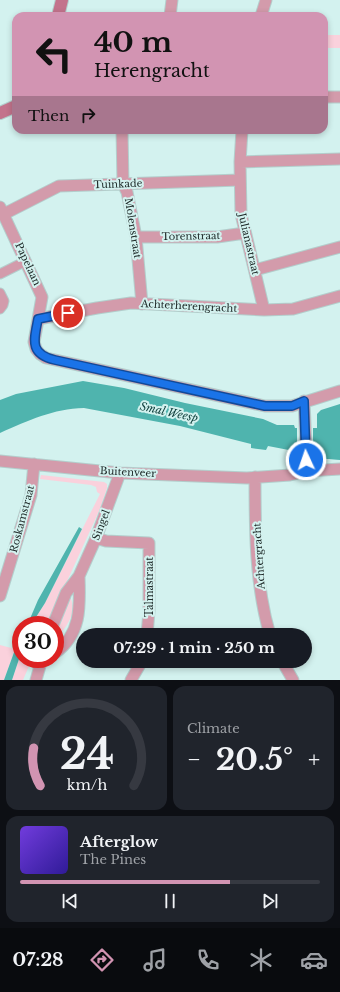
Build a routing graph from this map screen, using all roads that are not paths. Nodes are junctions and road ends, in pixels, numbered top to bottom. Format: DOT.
graph roads {
  1 [pos="62,0"];
  2 [pos="172,0"];
  3 [pos="266,0"];
  4 [pos="59,12"];
  5 [pos="170,12"];
  6 [pos="263,12"];
  7 [pos="328,97"];
  8 [pos="340,97"];
  9 [pos="12,108"];
  10 [pos="0,113"];
  11 [pos="122,134"];
  12 [pos="242,134"];
  13 [pos="340,160"];
  14 [pos="240,162"];
  15 [pos="240,180"];
  16 [pos="123,184"];
  17 [pos="2,211"];
  18 [pos="245,233"];
  19 [pos="136,237"];
  20 [pos="340,247"];
  21 [pos="26,261"];
  22 [pos="255,270"];
  23 [pos="0,274"];
  24 [pos="0,293"];
  25 [pos="340,296"];
  26 [pos="142,304"];
  27 [pos="0,309"];
  28 [pos="264,310"];
  29 [pos="38,319"];
  30 [pos="340,391"];
  31 [pos="304,401"];
  32 [pos="0,461"];
  33 [pos="34,464"];
  34 [pos="340,468"];
  35 [pos="307,470"];
  36 [pos="120,473"];
  37 [pos="255,477"];
  38 [pos="96,538"];
  39 [pos="79,576"];
  40 [pos="0,596"];
  41 [pos="57,616"];
  42 [pos="148,628"];
  43 [pos="268,628"];
  44 [pos="64,645"];
  45 [pos="40,668"];
  46 [pos="138,668"];
  47 [pos="286,668"];
  48 [pos="36,680"];
  49 [pos="131,680"];
  50 [pos="293,680"];
  1 -- 4 [label="main road"];
  2 -- 5 [label="street"];
  3 -- 6 [label="street"];
  7 -- 8 [label="street"];
  9 -- 10 [label="main road"];
  11 -- 16 [label="street, Molenstraat"];
  12 -- 14 [label="street, Julianastraat"];
  13 -- 14 [label="street"];
  14 -- 15 [label="street, Julianastraat"];
  15 -- 16 [label="street, Tuinkade"];
  15 -- 18 [label="street, Julianastraat"];
  16 -- 17 [label="street, Tuinkade"];
  16 -- 19 [label="street, Molenstraat"];
  17 -- 21 [label="street, Papelaan"];
  18 -- 19 [label="street, Torenstraat"];
  18 -- 22 [label="street, Julianastraat"];
  19 -- 26 [label="street, Molenstraat"];
  20 -- 22 [label="street"];
  21 -- 23 [label="street"];
  21 -- 29 [label="street, Papelaan"];
  22 -- 28 [label="street, Julianastraat"];
  24 -- 27 [label="street"];
  25 -- 28 [label="street, Achterherengracht"];
  26 -- 28 [label="street, Achterherengracht"];
  26 -- 29 [label="street, Achterherengracht"];
  29 -- 31 [label="street, Papelaan"];
  30 -- 31 [label="street"];
  31 -- 35 [label="street"];
  32 -- 33 [label="street, Buitenveer"];
  33 -- 36 [label="street, Buitenveer"];
  33 -- 40 [label="street, Roskamstraat"];
  34 -- 35 [label="street, Buitenveer"];
  35 -- 37 [label="street, Buitenveer"];
  36 -- 37 [label="street, Buitenveer"];
  36 -- 38 [label="street, Singel"];
  37 -- 43 [label="street, Achtergracht"];
  38 -- 39 [label="street, Singel"];
  38 -- 42 [label="street, Talmastraat"];
  39 -- 41 [label="street, Singel"];
  39 -- 44 [label="street, Singel"];
  45 -- 48 [label="street"];
  46 -- 49 [label="street"];
  47 -- 50 [label="street"];
}
